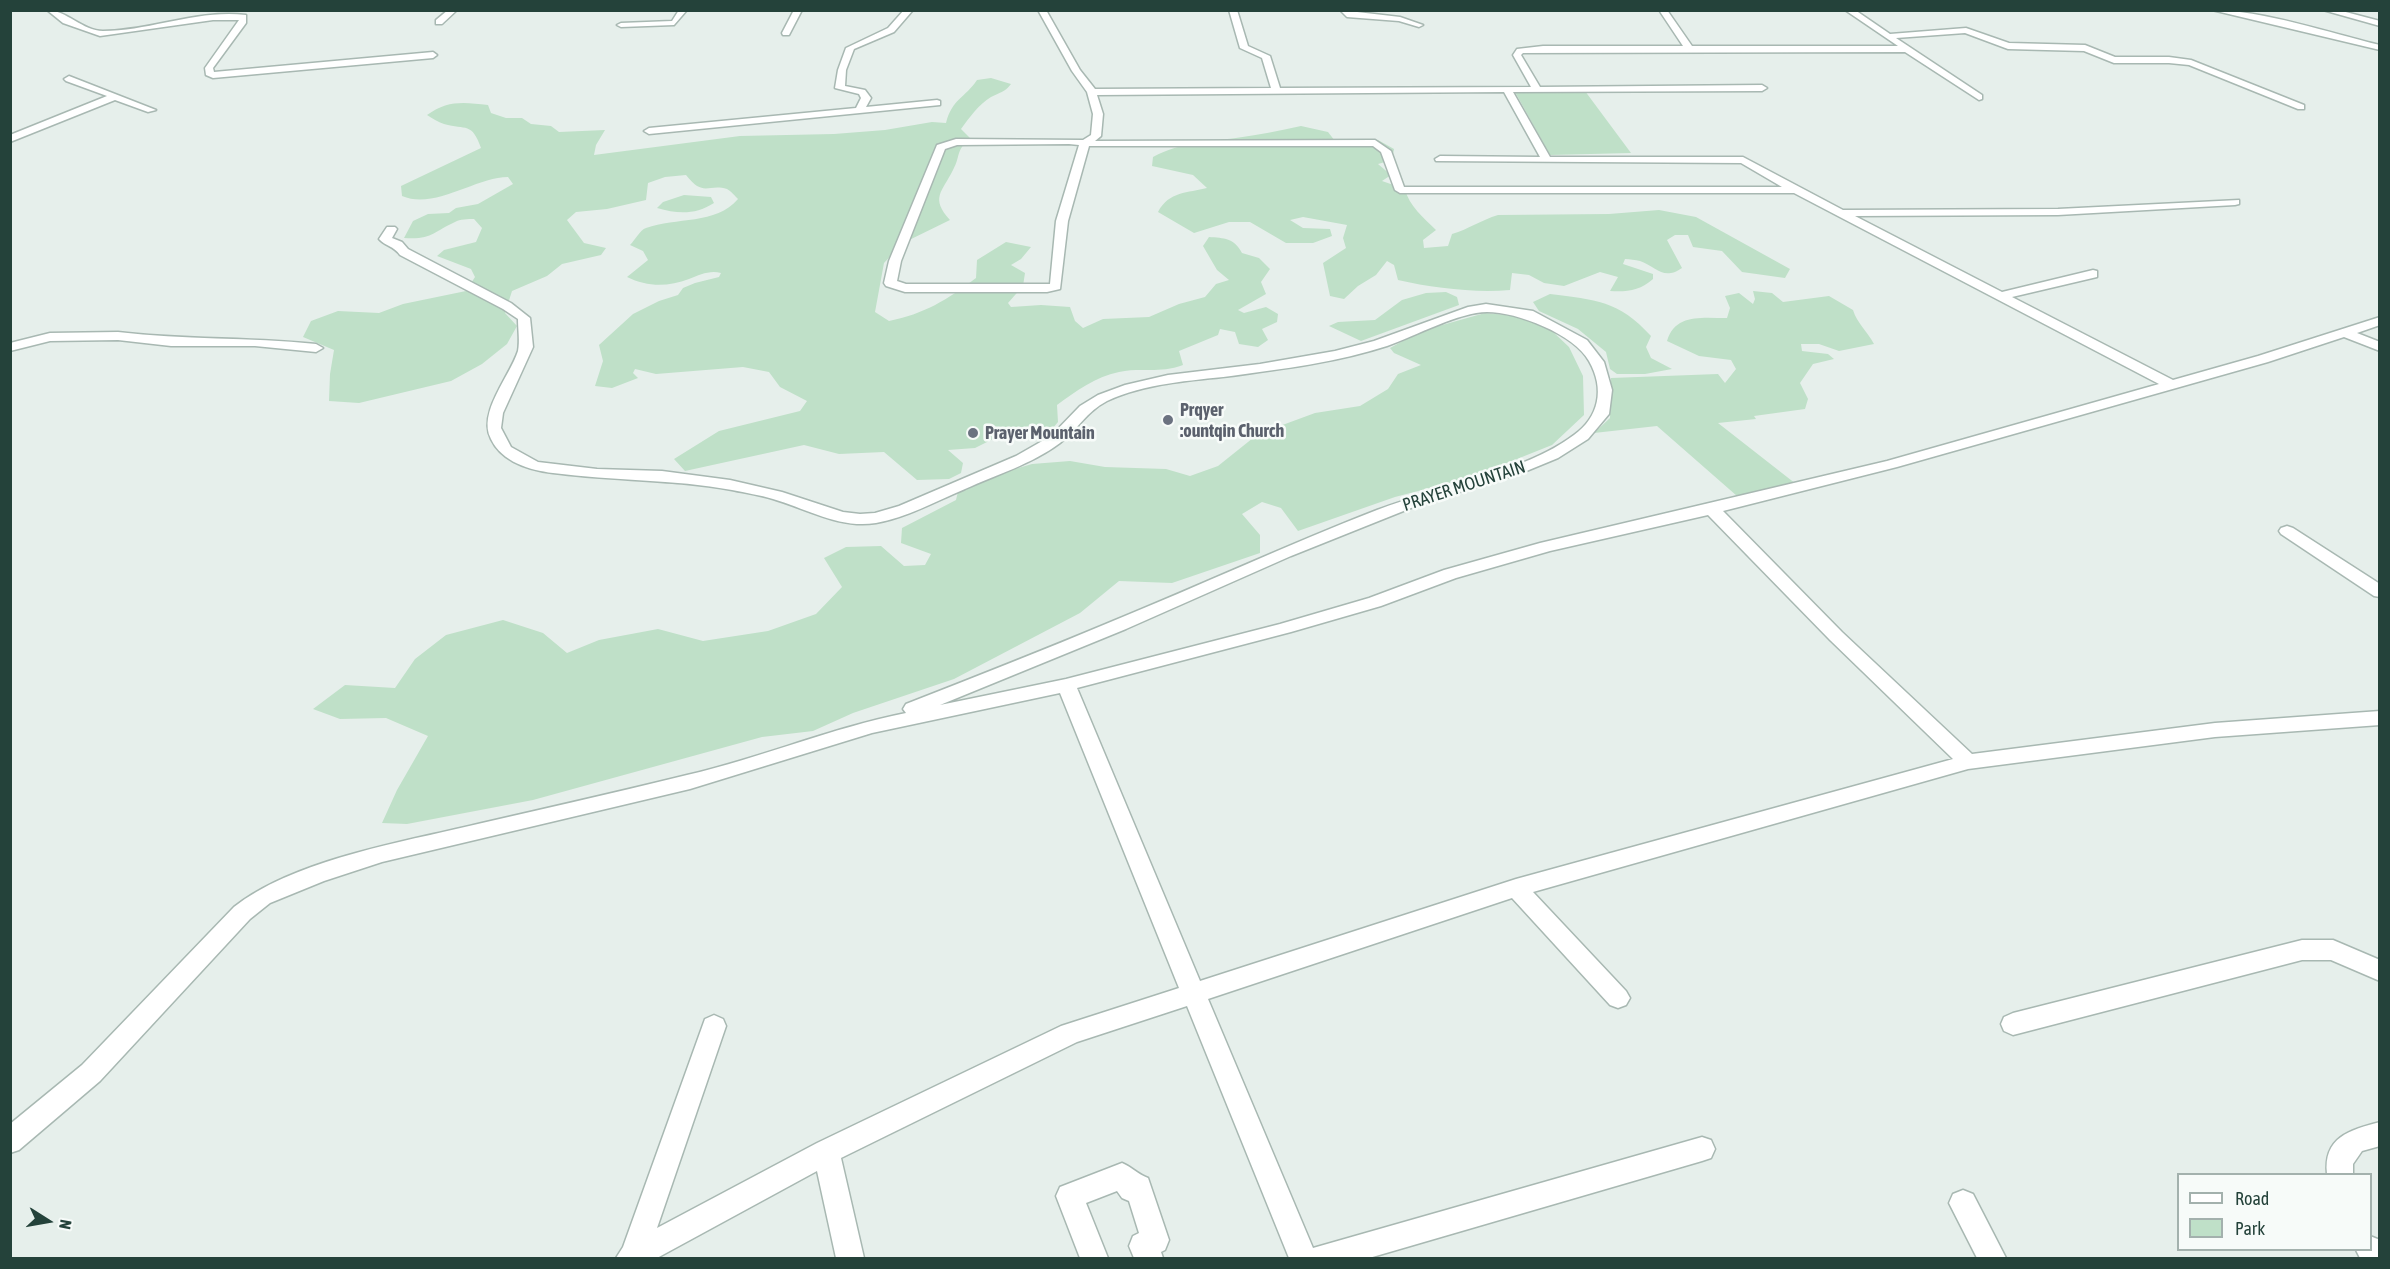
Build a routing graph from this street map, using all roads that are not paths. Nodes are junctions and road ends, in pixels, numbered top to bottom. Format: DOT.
graph roads {
  1 [pos="51,10"];
  2 [pos="453,10"];
  3 [pos="683,10"];
  4 [pos="798,10"];
  5 [pos="909,10"];
  6 [pos="1042,10"];
  7 [pos="1233,10"];
  8 [pos="1344,10"];
  9 [pos="1411,10"];
  10 [pos="1663,10"];
  11 [pos="1849,10"];
  12 [pos="2216,10"];
  13 [pos="2327,10"];
  14 [pos="1400,19"];
  15 [pos="439,22"];
  16 [pos="2379,24"];
  17 [pos="621,25"];
  18 [pos="1419,25"];
  19 [pos="786,33"];
  20 [pos="100,34"];
  21 [pos="1890,36"];
  22 [pos="118,42"];
  23 [pos="2379,48"];
  24 [pos="1689,49"];
  25 [pos="1907,49"];
  26 [pos="433,55"];
  27 [pos="69,79"];
  28 [pos="1762,88"];
  29 [pos="1537,89"];
  30 [pos="1275,90"];
  31 [pos="1508,91"];
  32 [pos="1092,92"];
  33 [pos="116,96"];
  34 [pos="1979,97"];
  35 [pos="937,103"];
  36 [pos="2301,107"];
  37 [pos="151,110"];
  38 [pos="860,110"];
  39 [pos="649,131"];
  40 [pos="10,139"];
  41 [pos="1084,143"];
  42 [pos="1440,159"];
  43 [pos="1547,160"];
  44 [pos="1796,190"];
  45 [pos="2235,202"];
  46 [pos="1842,213"];
  47 [pos="391,229"];
  48 [pos="2093,274"];
  49 [pos="2001,296"];
  50 [pos="2379,321"];
  51 [pos="2346,333"];
  52 [pos="10,346"];
  53 [pos="2379,347"];
  54 [pos="316,348"];
  55 [pos="2170,384"];
  56 [pos="1712,509"];
  57 [pos="2287,531"];
  58 [pos="2379,592"];
  59 [pos="1066,685"];
  60 [pos="2379,718"];
  61 [pos="870,727"];
  62 [pos="1968,762"];
  63 [pos="1516,888"];
  64 [pos="2379,971"];
  65 [pos="1193,994"];
  66 [pos="1618,998"];
  67 [pos="2013,1024"];
  68 [pos="714,1026"];
  69 [pos="2379,1134"];
  70 [pos="10,1141"];
  71 [pos="1702,1149"];
  72 [pos="826,1152"];
  73 [pos="2340,1173"];
  74 [pos="1963,1203"];
  75 [pos="632,1258"];
  76 [pos="850,1258"];
  77 [pos="1094,1258"];
  78 [pos="1149,1258"];
  79 [pos="1303,1258"];
  80 [pos="1323,1258"];
  81 [pos="1992,1258"];
  1 -- 20 [label="street"];
  2 -- 15 [label="street"];
  3 -- 17 [label="street"];
  4 -- 19 [label="street"];
  5 -- 38 [label="street"];
  6 -- 32 [label="street"];
  7 -- 30 [label="street"];
  8 -- 14 [label="street"];
  9 -- 14 [label="street"];
  10 -- 24 [label="street"];
  11 -- 21 [label="street"];
  12 -- 23 [label="street"];
  13 -- 16 [label="street"];
  14 -- 18 [label="street"];
  20 -- 22 [label="street"];
  20 -- 26 [label="street"];
  21 -- 25 [label="street"];
  21 -- 36 [label="street"];
  24 -- 25 [label="street"];
  24 -- 29 [label="street"];
  25 -- 34 [label="street"];
  27 -- 33 [label="street"];
  28 -- 29 [label="street"];
  29 -- 31 [label="street"];
  30 -- 31 [label="street"];
  30 -- 32 [label="street"];
  31 -- 43 [label="street"];
  32 -- 41 [label="street"];
  33 -- 37 [label="street"];
  33 -- 40 [label="street"];
  35 -- 38 [label="street"];
  38 -- 39 [label="street"];
  41 -- 41 [label="street"];
  41 -- 44 [label="street"];
  42 -- 43 [label="street"];
  43 -- 44 [label="street"];
  44 -- 46 [label="street"];
  45 -- 46 [label="street"];
  46 -- 49 [label="street"];
  47 -- 61 [label="street, PRAYER MOUNTAIN"];
  48 -- 49 [label="street"];
  49 -- 55 [label="street"];
  50 -- 51 [label="street"];
  51 -- 53 [label="street"];
  51 -- 55 [label="street"];
  52 -- 54 [label="street"];
  55 -- 56 [label="street"];
  56 -- 59 [label="street"];
  56 -- 62 [label="street"];
  57 -- 58 [label="street"];
  59 -- 61 [label="street"];
  59 -- 65 [label="street"];
  60 -- 62 [label="street"];
  61 -- 70 [label="street"];
  62 -- 63 [label="street"];
  63 -- 65 [label="street"];
  63 -- 66 [label="street"];
  64 -- 67 [label="street"];
  65 -- 72 [label="street"];
  65 -- 79 [label="street"];
  68 -- 75 [label="street"];
  69 -- 73 [label="street"];
  71 -- 80 [label="street"];
  72 -- 75 [label="street"];
  72 -- 76 [label="street"];
  74 -- 81 [label="street"];
  77 -- 78 [label="street"];
}
